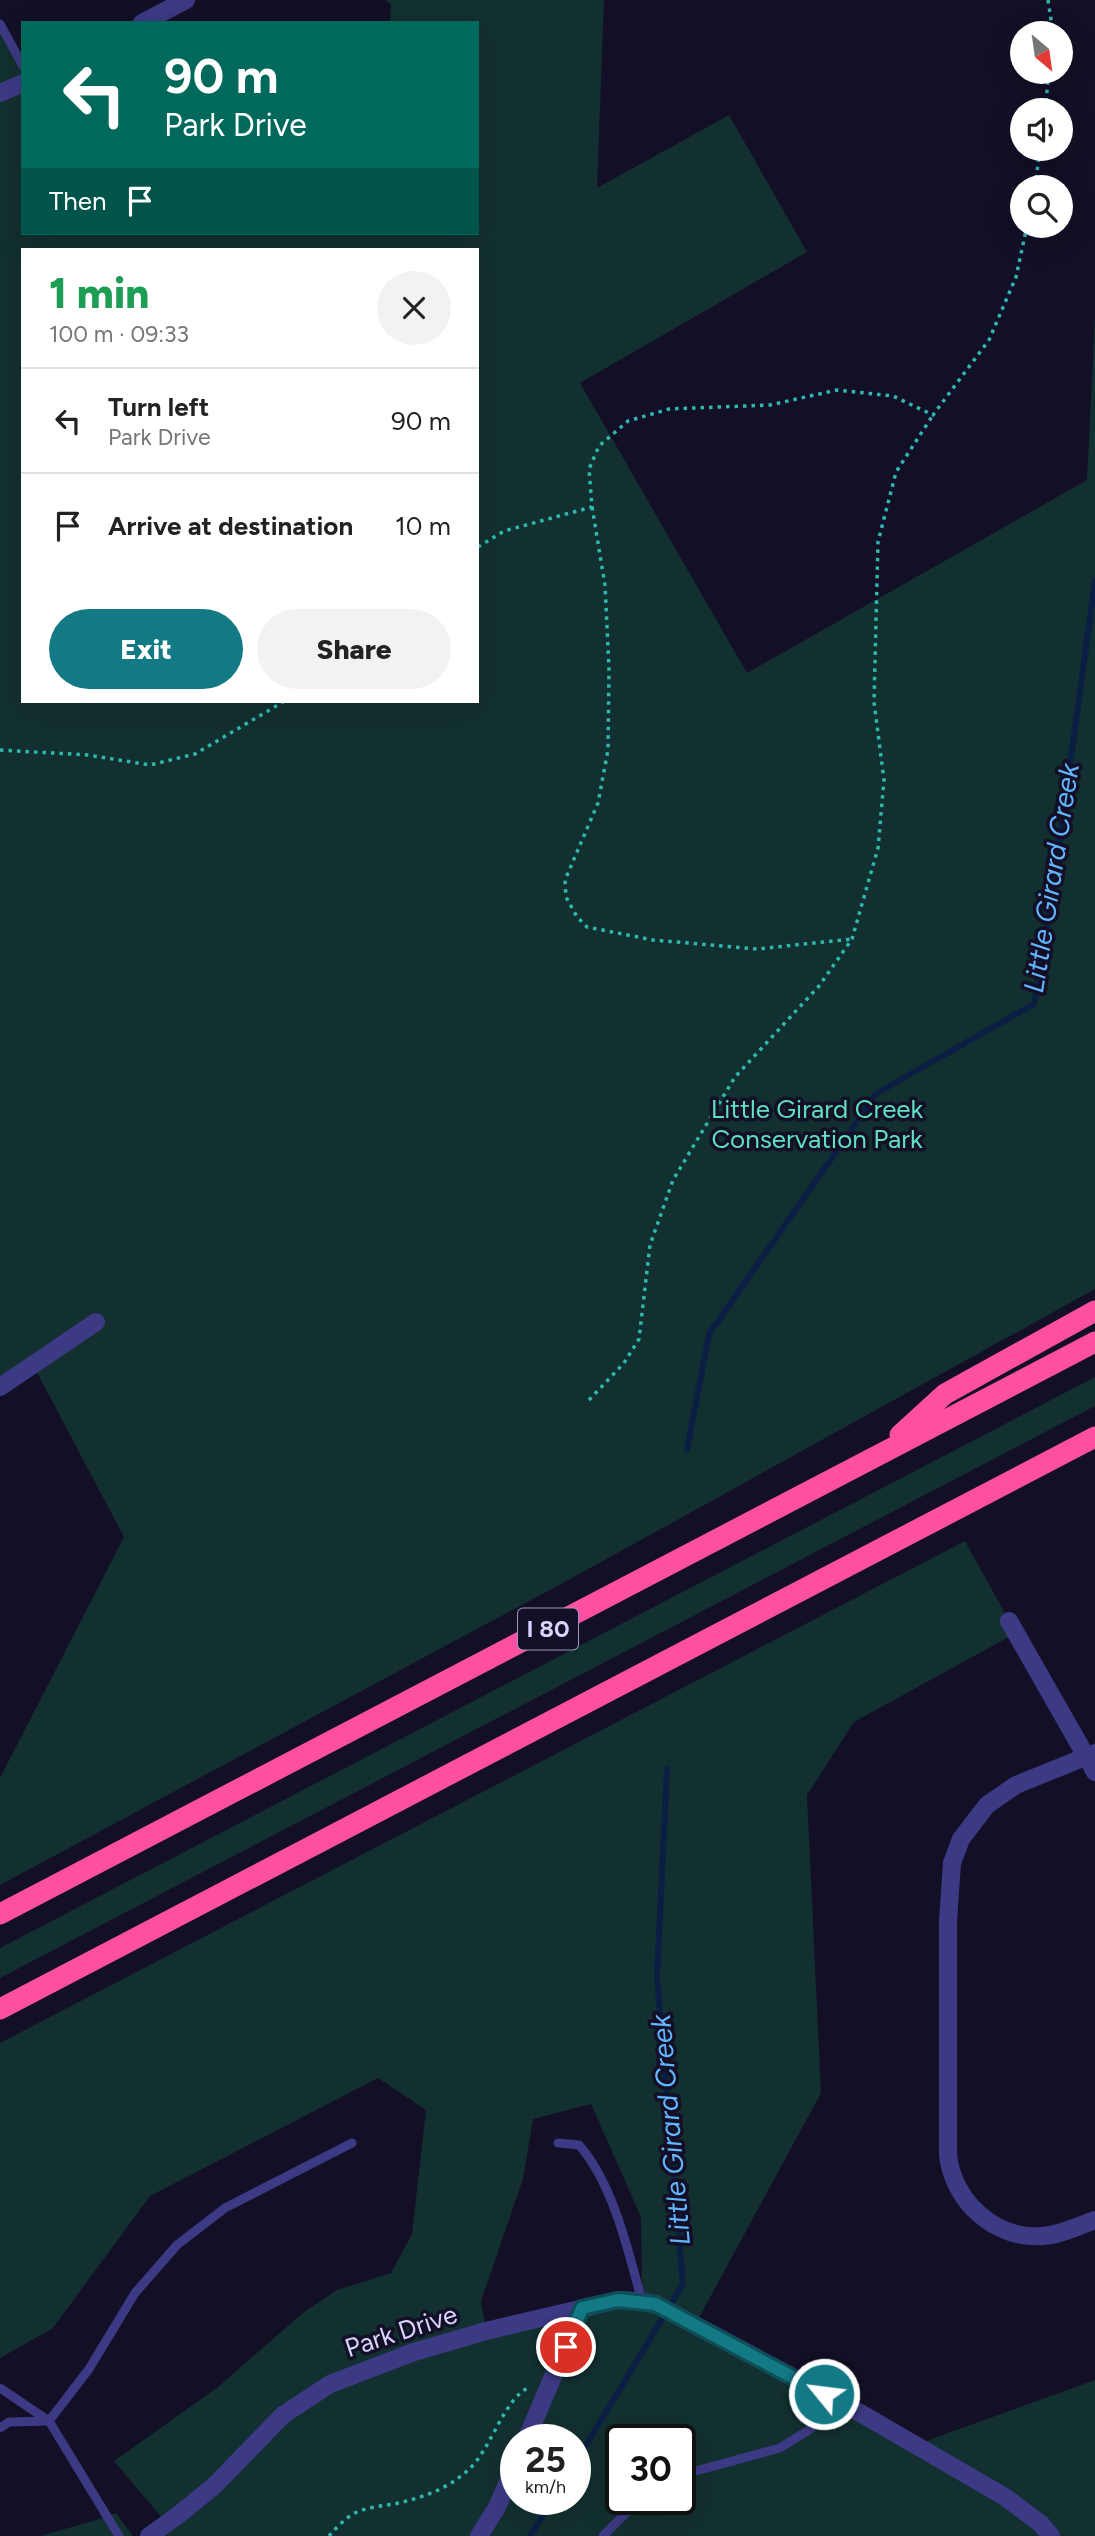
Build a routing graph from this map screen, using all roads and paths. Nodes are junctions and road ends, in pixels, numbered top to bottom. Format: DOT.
graph roads {
  1 [pos="186,0"];
  2 [pos="1048,0"];
  3 [pos="146,21"];
  4 [pos="1051,21"];
  5 [pos="0,24"];
  6 [pos="21,62"];
  7 [pos="21,84"];
  8 [pos="0,93"];
  9 [pos="1024,238"];
  10 [pos="933,415"];
  11 [pos="592,507"];
  12 [pos="479,546"];
  13 [pos="281,703"];
  14 [pos="0,750"];
  15 [pos="852,939"];
  16 [pos="1095,1311"];
  17 [pos="96,1322"];
  18 [pos="1095,1342"];
  19 [pos="0,1387"];
  20 [pos="589,1400"];
  21 [pos="1095,1437"];
  22 [pos="878,1455"];
  23 [pos="1009,1620"];
  24 [pos="1090,1754"];
  25 [pos="1095,1772"];
  26 [pos="0,1914"];
  27 [pos="0,2009"];
  28 [pos="352,2143"];
  29 [pos="558,2143"];
  30 [pos="1095,2220"];
  31 [pos="649,2303"];
  32 [pos="582,2308"];
  33 [pos="549,2385"];
  34 [pos="0,2388"];
  35 [pos="847,2406"];
  36 [pos="49,2421"];
  37 [pos="533,2424"];
  38 [pos="0,2428"];
  39 [pos="696,2471"];
  40 [pos="500,2500"];
  41 [pos="624,2515"];
  42 [pos="119,2536"];
  43 [pos="149,2536"];
  44 [pos="329,2536"];
  45 [pos="479,2536"];
  46 [pos="603,2536"];
  47 [pos="1051,2536"];
  1 -- 3 [label="street"];
  2 -- 4 [label="path"];
  5 -- 6 [label="lane"];
  7 -- 8 [label="street"];
  9 -- 10 [label="path"];
  10 -- 11 [label="path"];
  10 -- 15 [label="path"];
  11 -- 12 [label="path"];
  11 -- 15 [label="path"];
  13 -- 14 [label="path"];
  15 -- 20 [label="path"];
  16 -- 22 [label="highway"];
  17 -- 19 [label="street"];
  18 -- 22 [label="highway, I 80"];
  21 -- 27 [label="highway"];
  22 -- 26 [label="highway, I 80"];
  23 -- 24 [label="street"];
  24 -- 25 [label="street"];
  24 -- 30 [label="street"];
  28 -- 36 [label="lane"];
  29 -- 31 [label="lane"];
  31 -- 32 [label="street, Park Drive"];
  31 -- 35 [label="street"];
  32 -- 33 [label="street"];
  32 -- 43 [label="street, Park Drive"];
  33 -- 37 [label="street"];
  33 -- 44 [label="path"];
  34 -- 36 [label="lane"];
  35 -- 39 [label="lane"];
  35 -- 47 [label="street"];
  36 -- 38 [label="lane"];
  36 -- 42 [label="lane"];
  40 -- 45 [label="street"];
  41 -- 46 [label="lane"];
}
